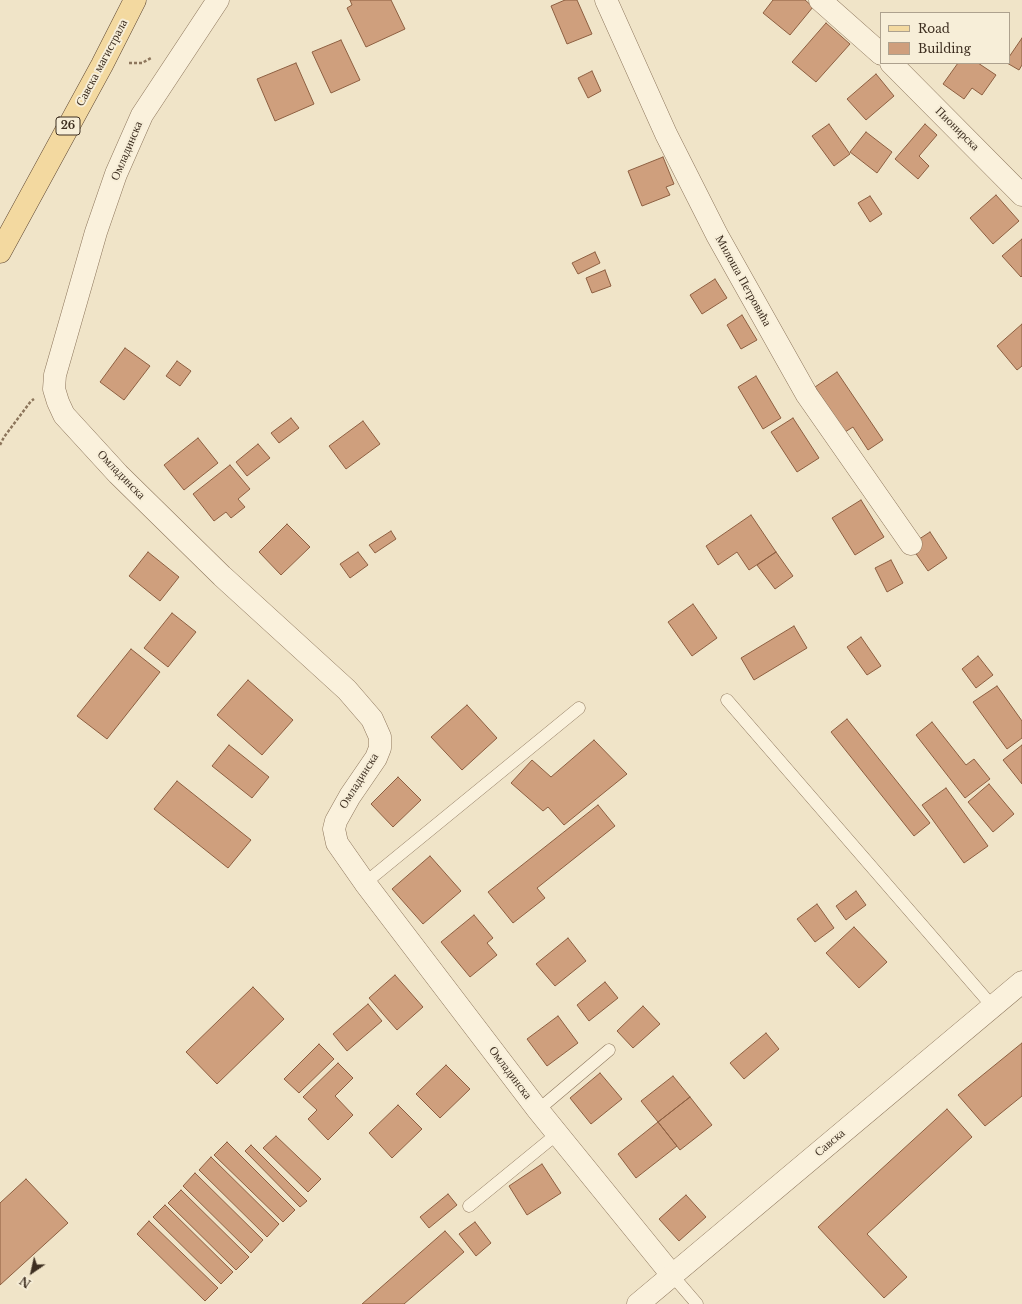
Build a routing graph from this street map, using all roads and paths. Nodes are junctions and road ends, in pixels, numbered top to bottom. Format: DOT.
graph roads {
  1 [pos="135,0"];
  2 [pos="218,0"];
  3 [pos="606,0"];
  4 [pos="820,0"];
  5 [pos="880,53"];
  6 [pos="892,64"];
  7 [pos="1022,195"];
  8 [pos="0,252"];
  9 [pos="54,389"];
  10 [pos="0,445"];
  11 [pos="911,544"];
  12 [pos="727,700"];
  13 [pos="579,708"];
  14 [pos="365,883"];
  15 [pos="1022,982"];
  16 [pos="993,1007"];
  17 [pos="609,1050"];
  18 [pos="538,1110"];
  19 [pos="557,1134"];
  20 [pos="469,1206"];
  21 [pos="672,1275"];
  22 [pos="638,1304"];
  23 [pos="698,1304"];
  1 -- 8 [label="main road, Савска магистрала / 26"];
  2 -- 9 [label="street, Омладинска"];
  3 -- 11 [label="street, Милоша Петровића"];
  4 -- 5 [label="street"];
  6 -- 7 [label="street, Пионирска"];
  9 -- 10 [label="path"];
  9 -- 14 [label="street, Омладинска"];
  12 -- 16 [label="lane"];
  13 -- 14 [label="lane"];
  14 -- 18 [label="street, Омладинска"];
  15 -- 16 [label="street, Савска"];
  16 -- 21 [label="street, Савска"];
  17 -- 18 [label="lane, Омладинска"];
  18 -- 19 [label="street, Омладинска"];
  19 -- 20 [label="lane"];
  19 -- 21 [label="street, Омладинска"];
  21 -- 22 [label="street, Савска"];
  21 -- 23 [label="lane"];
}
